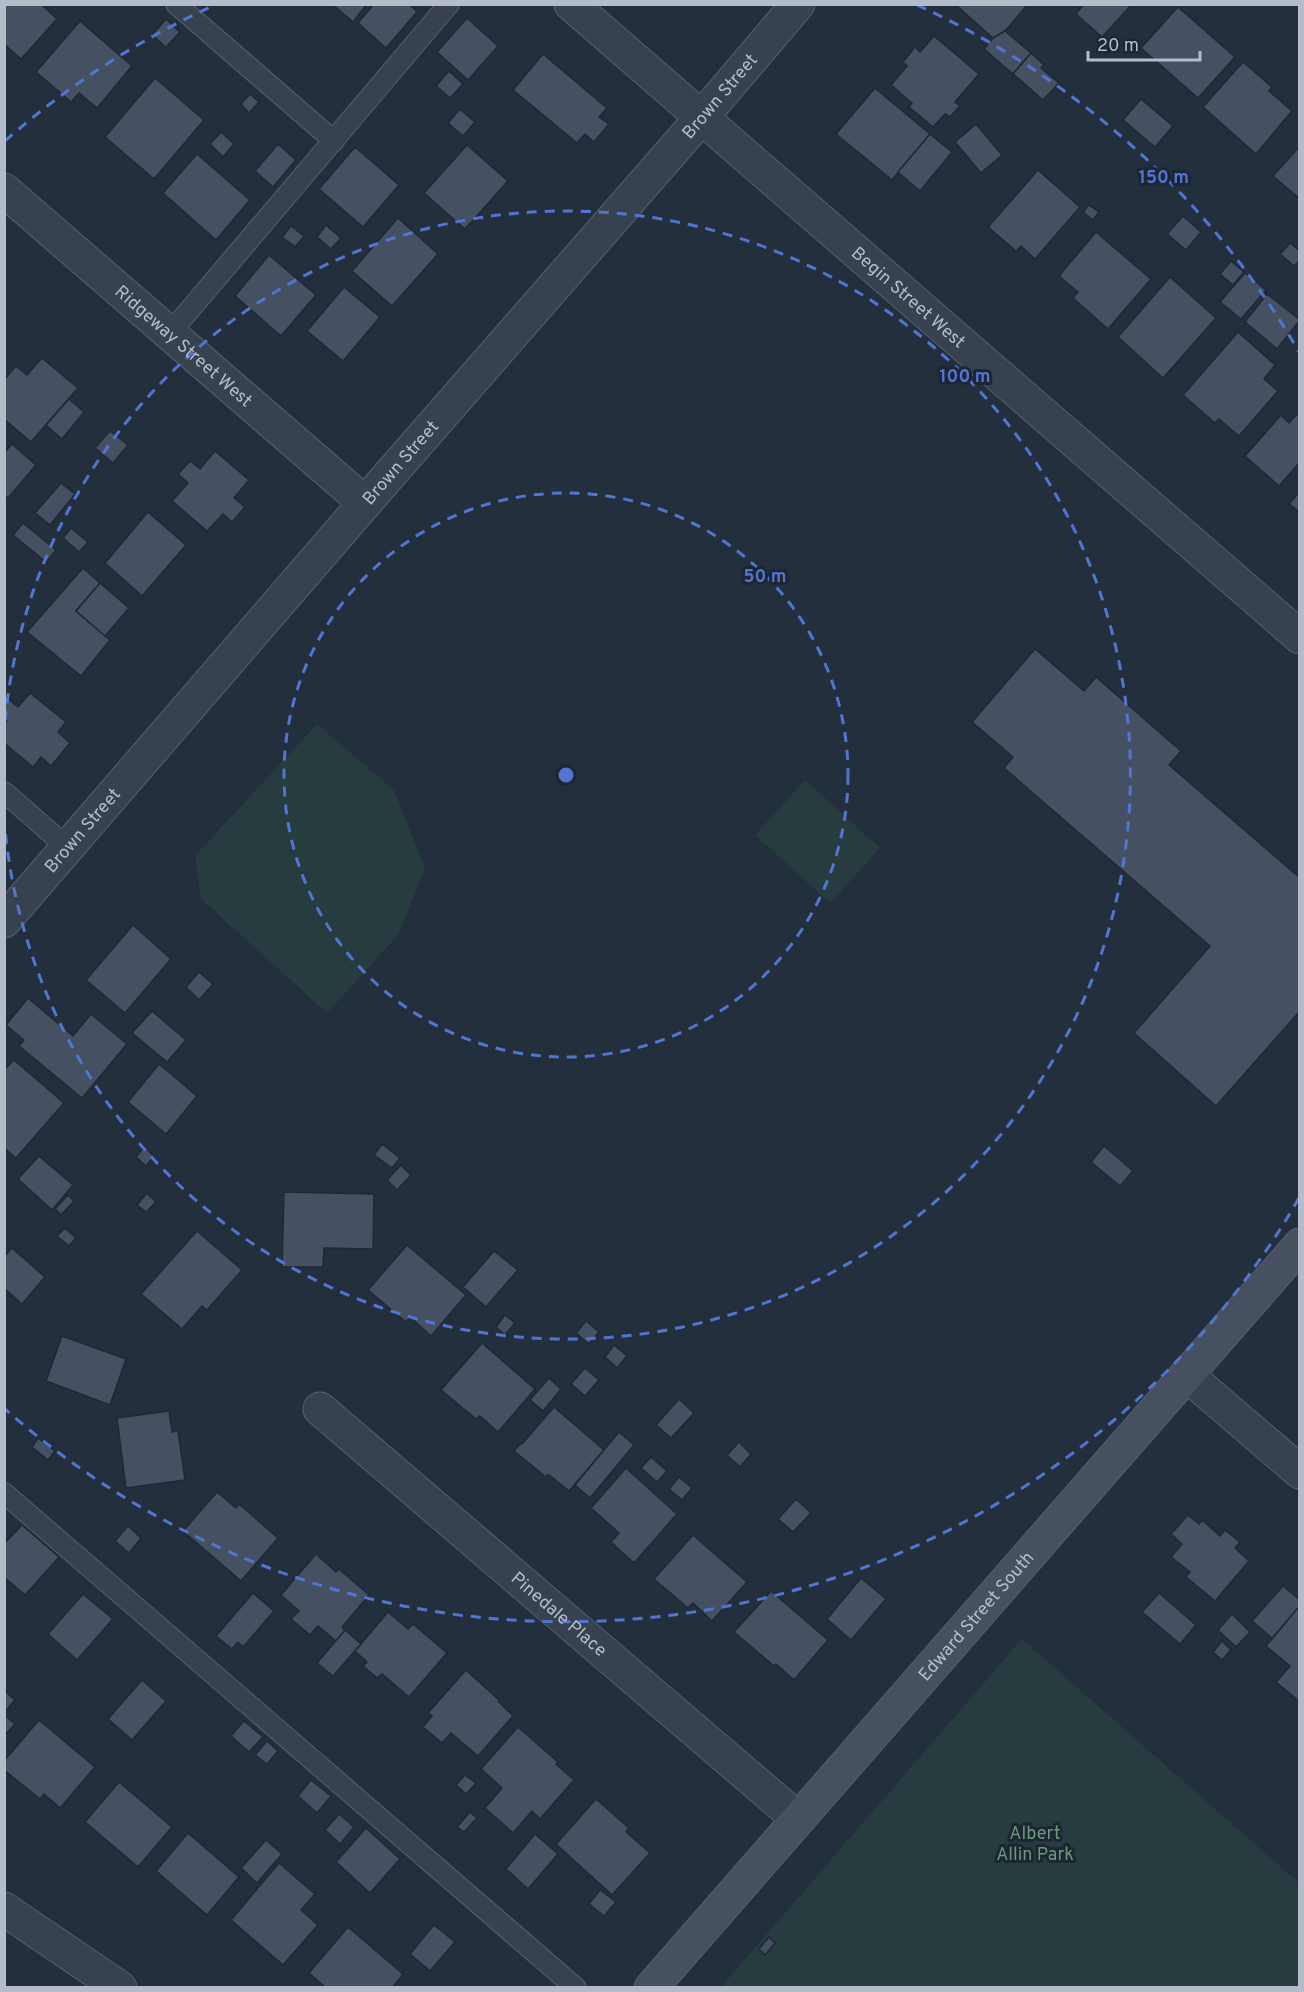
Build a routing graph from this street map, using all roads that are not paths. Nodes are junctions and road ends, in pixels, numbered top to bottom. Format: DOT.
graph roads {
  1 [pos="176,4"];
  2 [pos="449,4"];
  3 [pos="571,4"];
  4 [pos="798,4"];
  5 [pos="702,117"];
  6 [pos="334,141"];
  7 [pos="4,190"];
  8 [pos="170,333"];
  9 [pos="365,502"];
  10 [pos="1299,637"];
  11 [pos="4,792"];
  12 [pos="68,848"];
  13 [pos="4,921"];
  14 [pos="1299,1245"];
  15 [pos="1187,1375"];
  16 [pos="320,1409"];
  17 [pos="1299,1472"];
  18 [pos="4,1493"];
  19 [pos="797,1818"];
  20 [pos="4,1909"];
  21 [pos="120,1988"];
  22 [pos="576,1988"];
  23 [pos="651,1988"];
  1 -- 6 [label="lane"];
  2 -- 6 [label="lane"];
  3 -- 5 [label="street, Begin Street West"];
  4 -- 5 [label="street, Brown Street"];
  5 -- 9 [label="street, Brown Street"];
  5 -- 10 [label="street, Begin Street West"];
  6 -- 8 [label="lane"];
  7 -- 8 [label="street, Ridgeway Street West"];
  8 -- 9 [label="street, Ridgeway Street West"];
  9 -- 12 [label="street, Brown Street"];
  11 -- 12 [label="lane"];
  12 -- 13 [label="street, Brown Street"];
  14 -- 15 [label="main road, Edward Street South"];
  15 -- 17 [label="street"];
  15 -- 19 [label="main road, Edward Street South"];
  16 -- 19 [label="street, Pinedale Place"];
  18 -- 22 [label="lane"];
  19 -- 23 [label="main road, Edward Street South"];
  20 -- 21 [label="street"];
}
